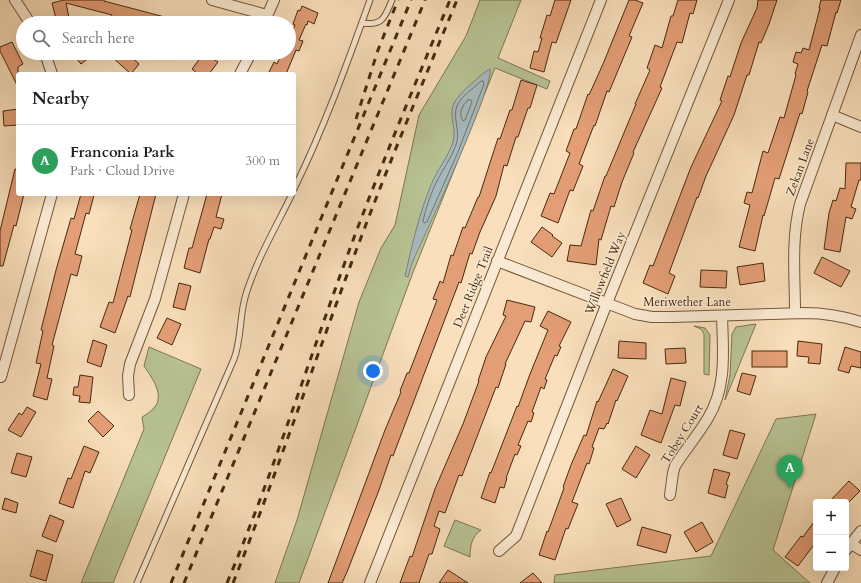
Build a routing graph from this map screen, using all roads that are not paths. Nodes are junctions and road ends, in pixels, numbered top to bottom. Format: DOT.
graph roads {
  1 [pos="15,0"];
  2 [pos="212,0"];
  3 [pos="274,0"];
  4 [pos="370,0"];
  5 [pos="392,0"];
  6 [pos="601,0"];
  7 [pos="728,0"];
  8 [pos="25,16"];
  9 [pos="257,16"];
  10 [pos="267,16"];
  11 [pos="362,23"];
  12 [pos="861,35"];
  13 [pos="47,60"];
  14 [pos="247,60"];
  15 [pos="51,72"];
  16 [pos="241,72"];
  17 [pos="832,116"];
  18 [pos="861,127"];
  19 [pos="296,185"];
  20 [pos="51,196"];
  21 [pos="183,196"];
  22 [pos="291,196"];
  23 [pos="497,262"];
  24 [pos="607,304"];
  25 [pos="795,313"];
  26 [pos="722,316"];
  27 [pos="861,322"];
  28 [pos="1,377"];
  29 [pos="129,395"];
  30 [pos="670,495"];
  31 [pos="861,532"];
  32 [pos="849,545"];
  33 [pos="849,546"];
  34 [pos="861,550"];
  35 [pos="499,551"];
  36 [pos="833,571"];
  37 [pos="137,583"];
  38 [pos="370,583"];
  39 [pos="827,583"];
  1 -- 8 [label="street"];
  2 -- 9 [label="street"];
  3 -- 10 [label="street"];
  4 -- 11 [label="lane"];
  5 -- 11 [label="lane"];
  6 -- 23 [label="street, Deer Ridge Trail"];
  7 -- 24 [label="street, Willowfield Way"];
  11 -- 19 [label="lane"];
  12 -- 17 [label="street, Zekan Lane"];
  13 -- 15 [label="street"];
  14 -- 16 [label="street"];
  17 -- 18 [label="street"];
  17 -- 25 [label="street, Zekan Lane"];
  20 -- 28 [label="street"];
  21 -- 29 [label="street"];
  22 -- 37 [label="lane"];
  23 -- 24 [label="street, Meriwether Lane"];
  23 -- 38 [label="street, Deer Ridge Trail"];
  24 -- 26 [label="street, Meriwether Lane"];
  24 -- 35 [label="street, Willowfield Way"];
  25 -- 26 [label="street, Meriwether Lane"];
  25 -- 27 [label="street, Meriwether Lane"];
  26 -- 30 [label="street, Tobey Court"];
  31 -- 32 [label="street"];
  33 -- 34 [label="street"];
  36 -- 39 [label="street"];
}
